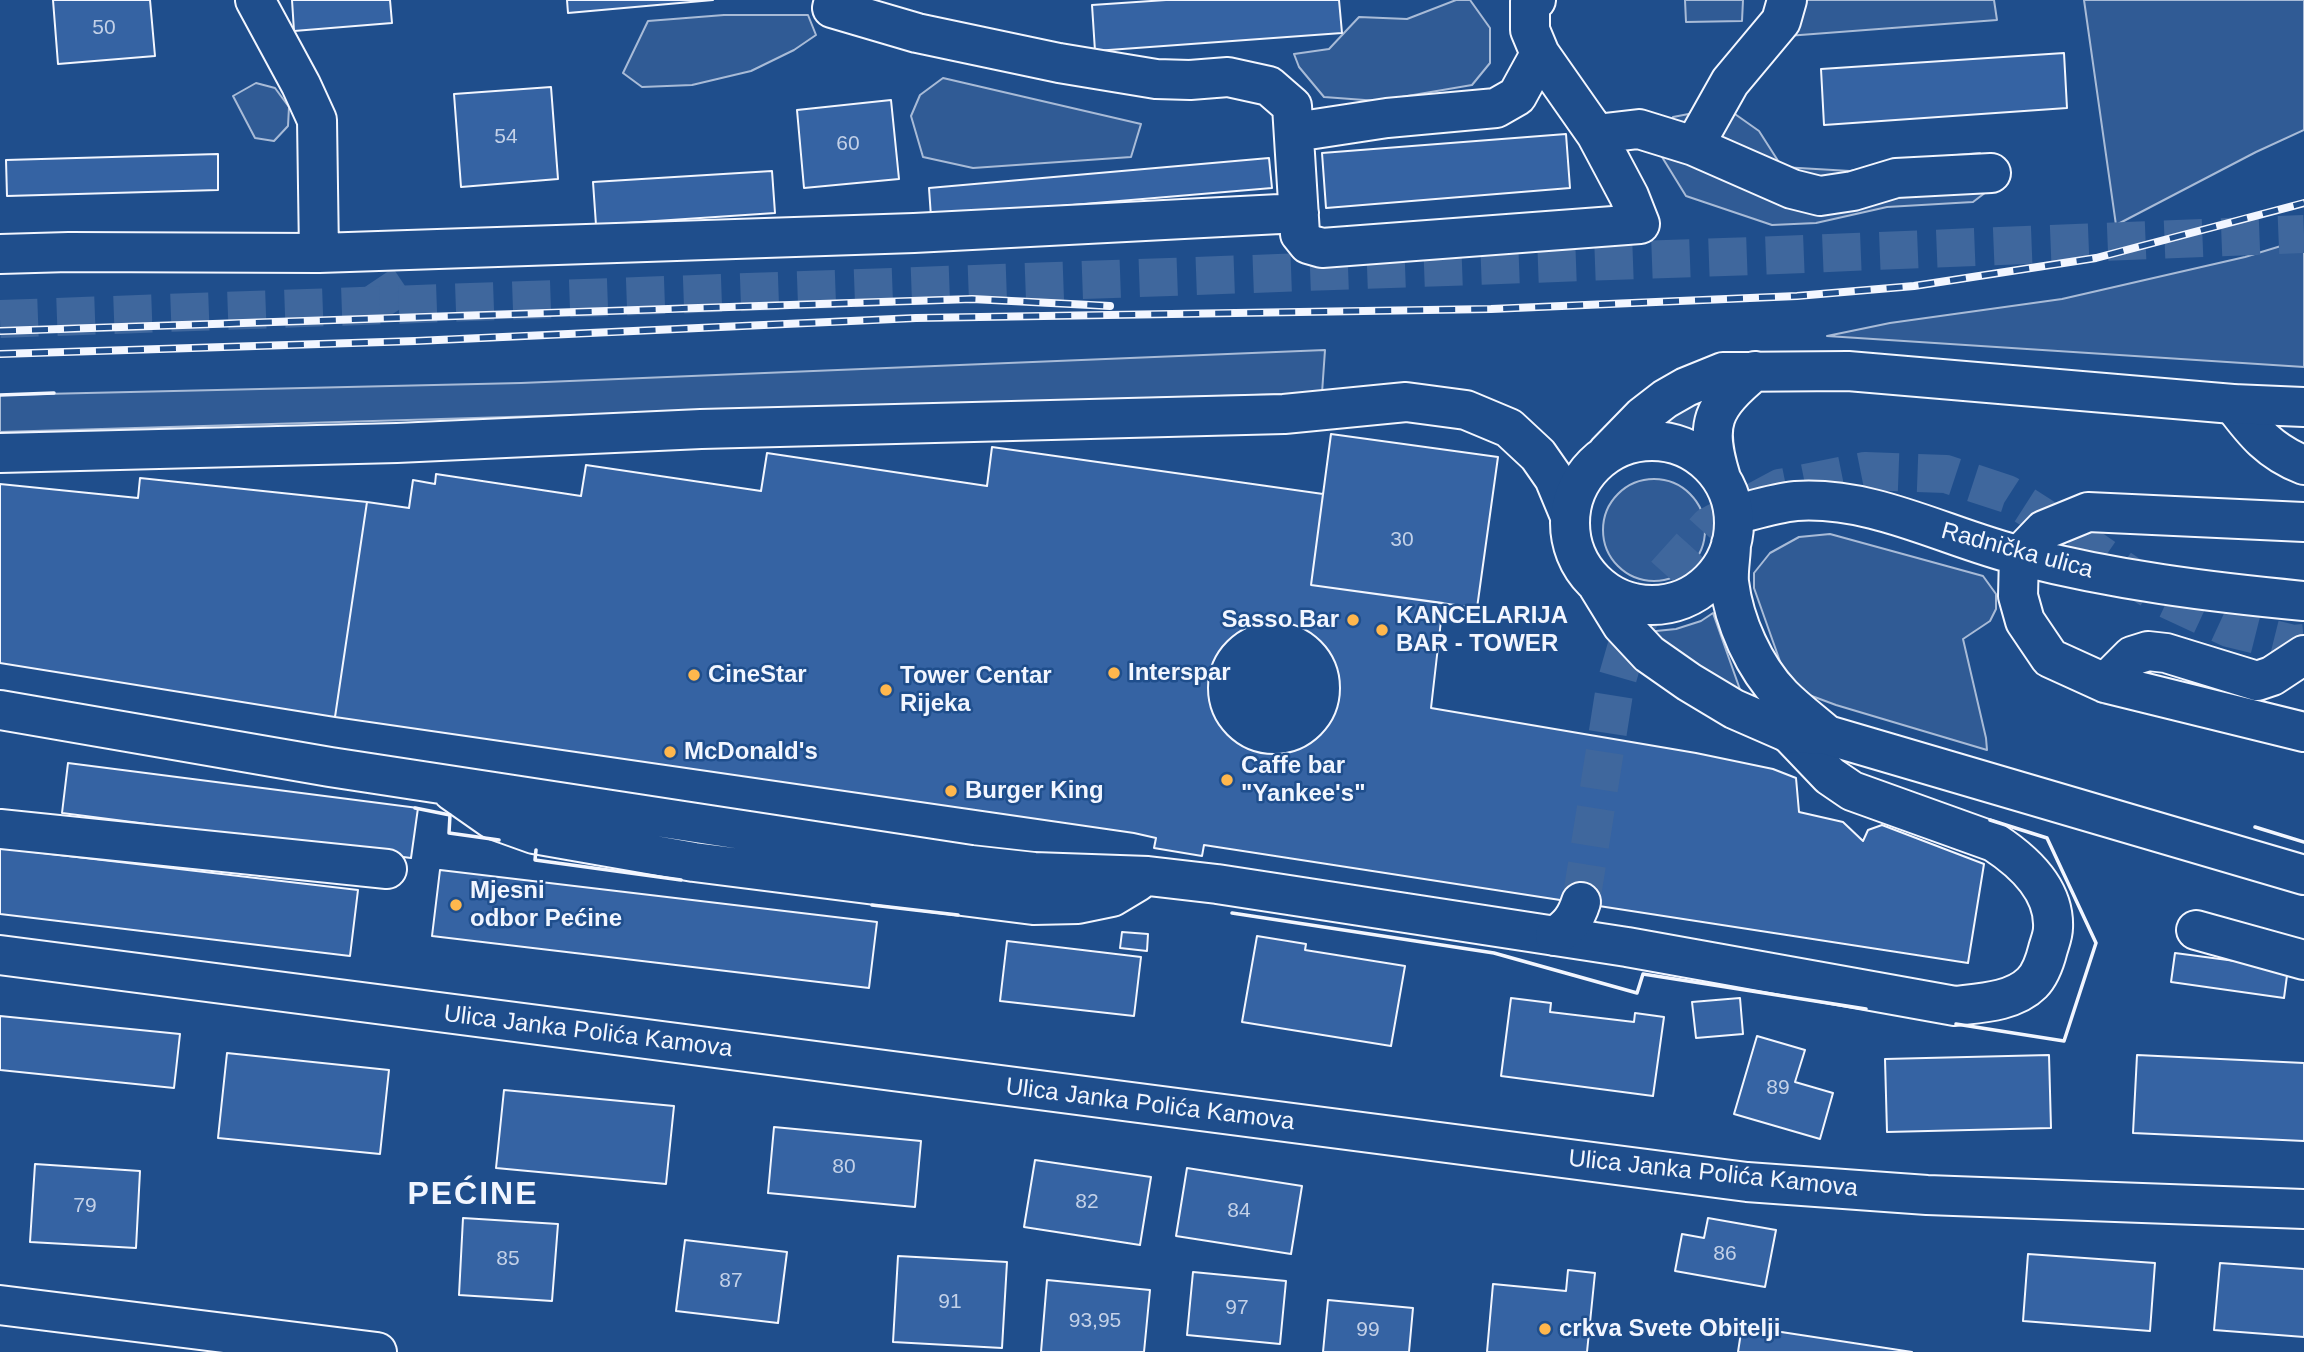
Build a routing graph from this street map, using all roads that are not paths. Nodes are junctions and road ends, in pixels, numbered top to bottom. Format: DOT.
graph roads {
  1 [pos="255,0"];
  2 [pos="834,0"];
  3 [pos="1536,0"];
  4 [pos="1787,0"];
  5 [pos="1539,54"];
  6 [pos="1295,132"];
  7 [pos="1596,134"];
  8 [pos="1694,146"];
  9 [pos="1991,173"];
  10 [pos="1299,213"];
  11 [pos="319,253"];
  12 [pos="0,254"];
  13 [pos="1755,370"];
  14 [pos="2233,404"];
  15 [pos="2304,407"];
  16 [pos="0,453"];
  17 [pos="1607,453"];
  18 [pos="2304,465"];
  19 [pos="1721,478"];
  20 [pos="1569,514"];
  21 [pos="2304,522"];
  22 [pos="1733,529"];
  23 [pos="2019,556"];
  24 [pos="1598,586"];
  25 [pos="2304,601"];
  26 [pos="2304,655"];
  27 [pos="2105,683"];
  28 [pos="7,715"];
  29 [pos="2304,732"];
  30 [pos="1789,733"];
  31 [pos="1827,736"];
  32 [pos="0,829"];
  33 [pos="387,869"];
  34 [pos="2304,875"];
  35 [pos="1581,902"];
  36 [pos="2196,930"];
  37 [pos="1555,936"];
  38 [pos="0,954"];
  39 [pos="2304,960"];
  40 [pos="2304,1209"];
  41 [pos="0,1305"];
  42 [pos="377,1352"];
  1 -- 11 [label="main road"];
  2 -- 6 [label="main road"];
  3 -- 5 [label="main road"];
  4 -- 8 [label="main road"];
  5 -- 6 [label="main road"];
  5 -- 7 [label="main road"];
  6 -- 10 [label="main road"];
  7 -- 8 [label="main road"];
  7 -- 10 [label="main road"];
  8 -- 9 [label="main road"];
  10 -- 11 [label="main road"];
  11 -- 12 [label="main road"];
  13 -- 14 [label="main road"];
  13 -- 17 [label="main road"];
  13 -- 19 [label="main road"];
  14 -- 15 [label="main road"];
  14 -- 18 [label="main road"];
  16 -- 20 [label="main road"];
  17 -- 19 [label="main road"];
  17 -- 20 [label="main road"];
  19 -- 22 [label="main road"];
  20 -- 24 [label="main road"];
  21 -- 23 [label="main road"];
  22 -- 23 [label="main road, Radnička ulica"];
  22 -- 24 [label="main road"];
  22 -- 31 [label="main road"];
  23 -- 25 [label="main road, Radnička ulica"];
  23 -- 27 [label="main road"];
  24 -- 30 [label="main road"];
  26 -- 27 [label="main road"];
  27 -- 29 [label="main road"];
  28 -- 37 [label="main road"];
  30 -- 31 [label="main road"];
  30 -- 37 [label="main road"];
  31 -- 34 [label="main road"];
  32 -- 33 [label="main road"];
  35 -- 37 [label="main road"];
  36 -- 39 [label="main road"];
  38 -- 40 [label="main road, Ulica Janka Polića Kamova"];
  41 -- 42 [label="main road"];
}
